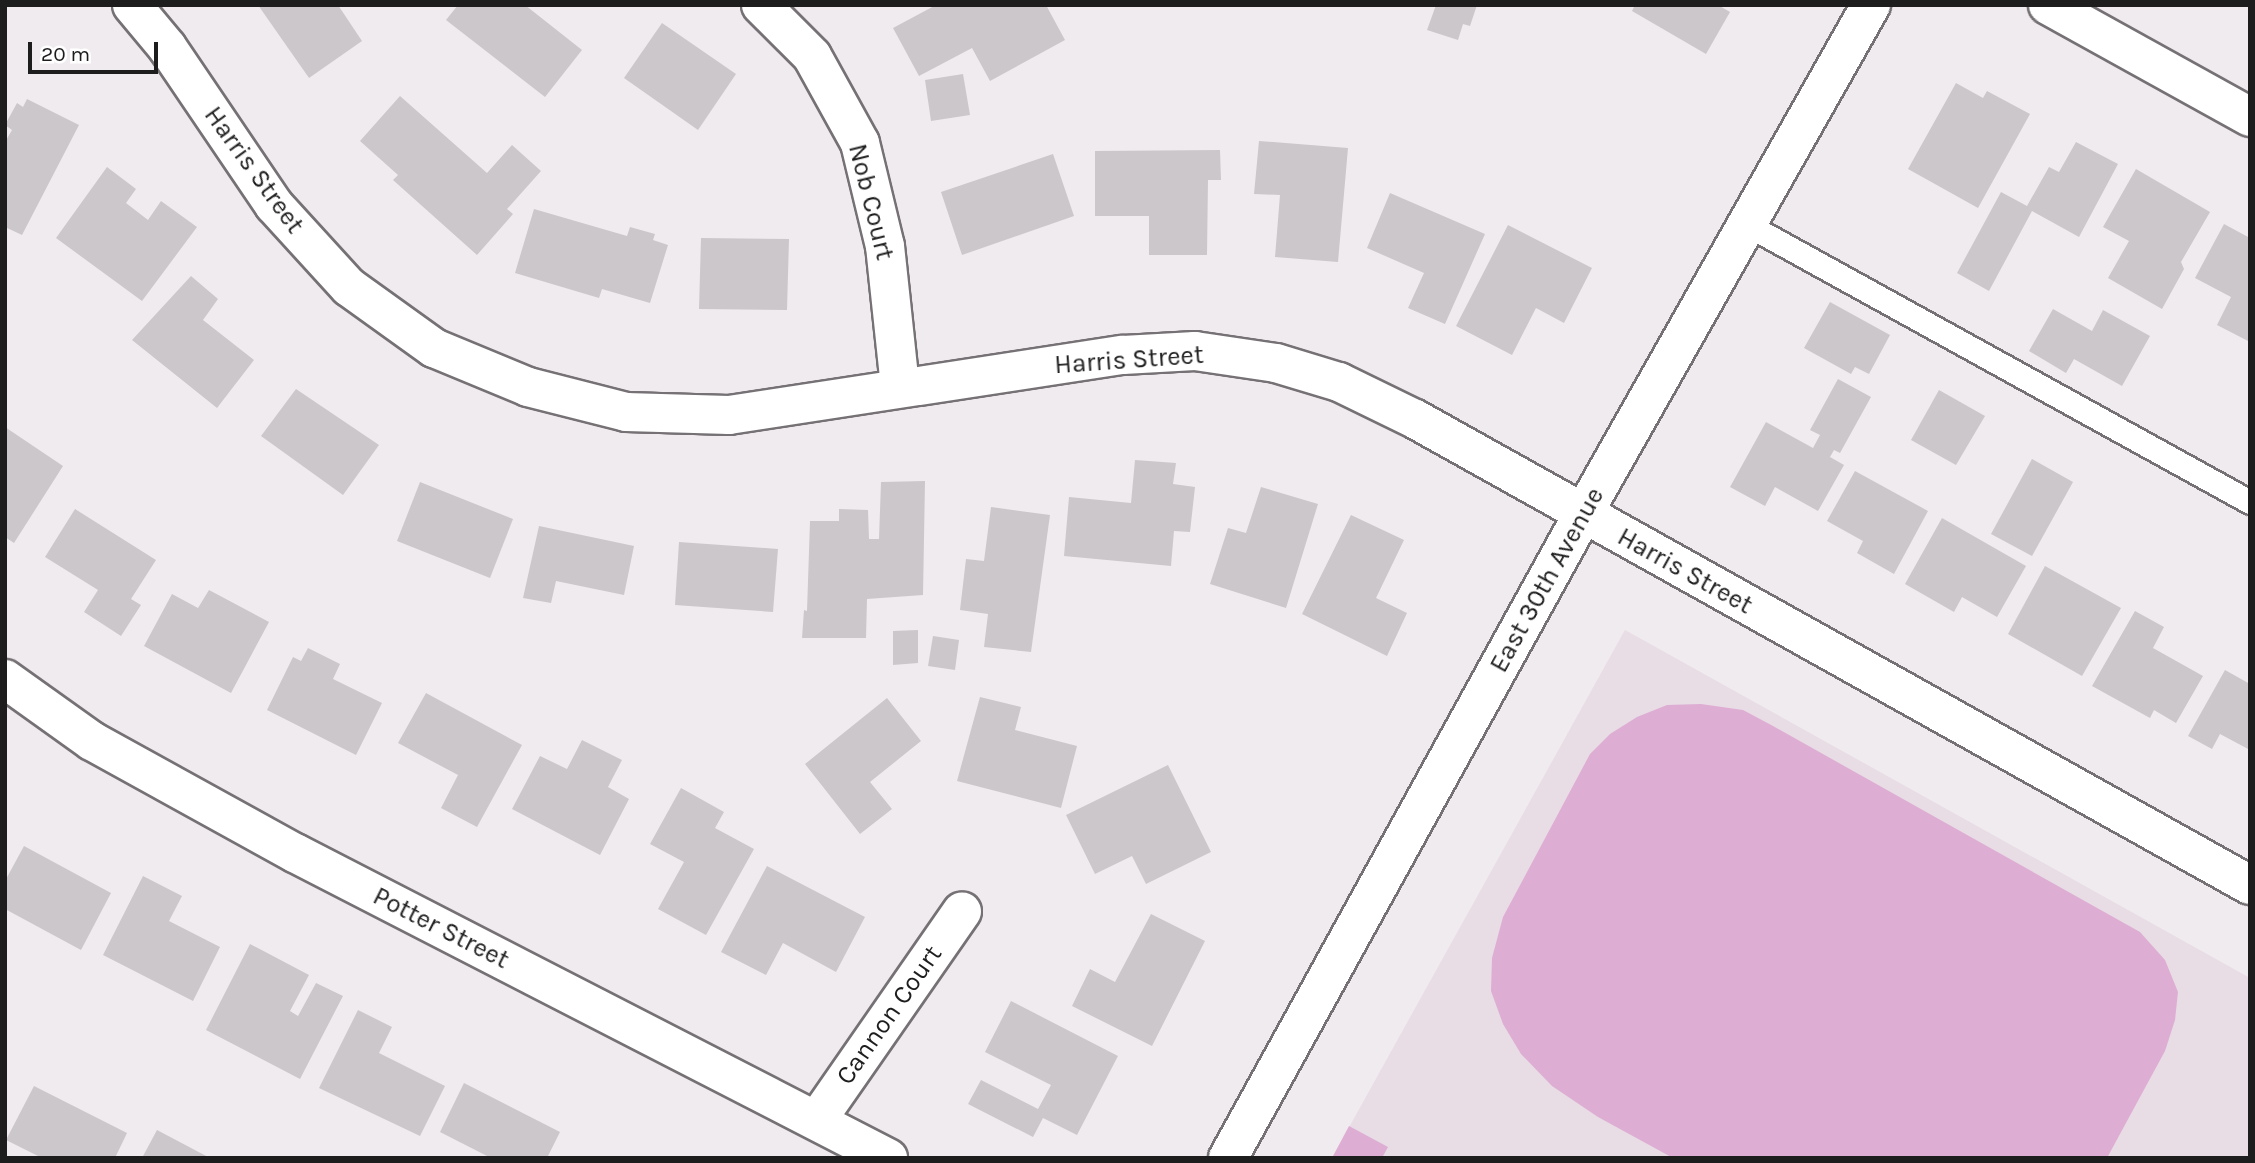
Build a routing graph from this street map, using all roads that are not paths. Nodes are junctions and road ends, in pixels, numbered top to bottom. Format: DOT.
graph roads {
  1 [pos="132,5"];
  2 [pos="761,5"];
  3 [pos="1871,5"];
  4 [pos="2048,5"];
  5 [pos="2250,117"];
  6 [pos="1748,225"];
  7 [pos="900,387"];
  8 [pos="2250,502"];
  9 [pos="1584,514"];
  10 [pos="5,679"];
  11 [pos="2250,885"];
  12 [pos="962,911"];
  13 [pos="817,1120"];
  14 [pos="888,1158"];
  15 [pos="1228,1158"];
  1 -- 7 [label="street, Harris Street"];
  2 -- 7 [label="street, Nob Court"];
  3 -- 6 [label="street, East 30th Avenue"];
  4 -- 5 [label="street"];
  6 -- 8 [label="lane"];
  6 -- 9 [label="street, East 30th Avenue"];
  7 -- 9 [label="street, Harris Street"];
  9 -- 11 [label="street, Harris Street"];
  9 -- 15 [label="street, East 30th Avenue"];
  10 -- 13 [label="street, Potter Street"];
  12 -- 13 [label="street, Cannon Court"];
  13 -- 14 [label="street, Potter Street"];
}
